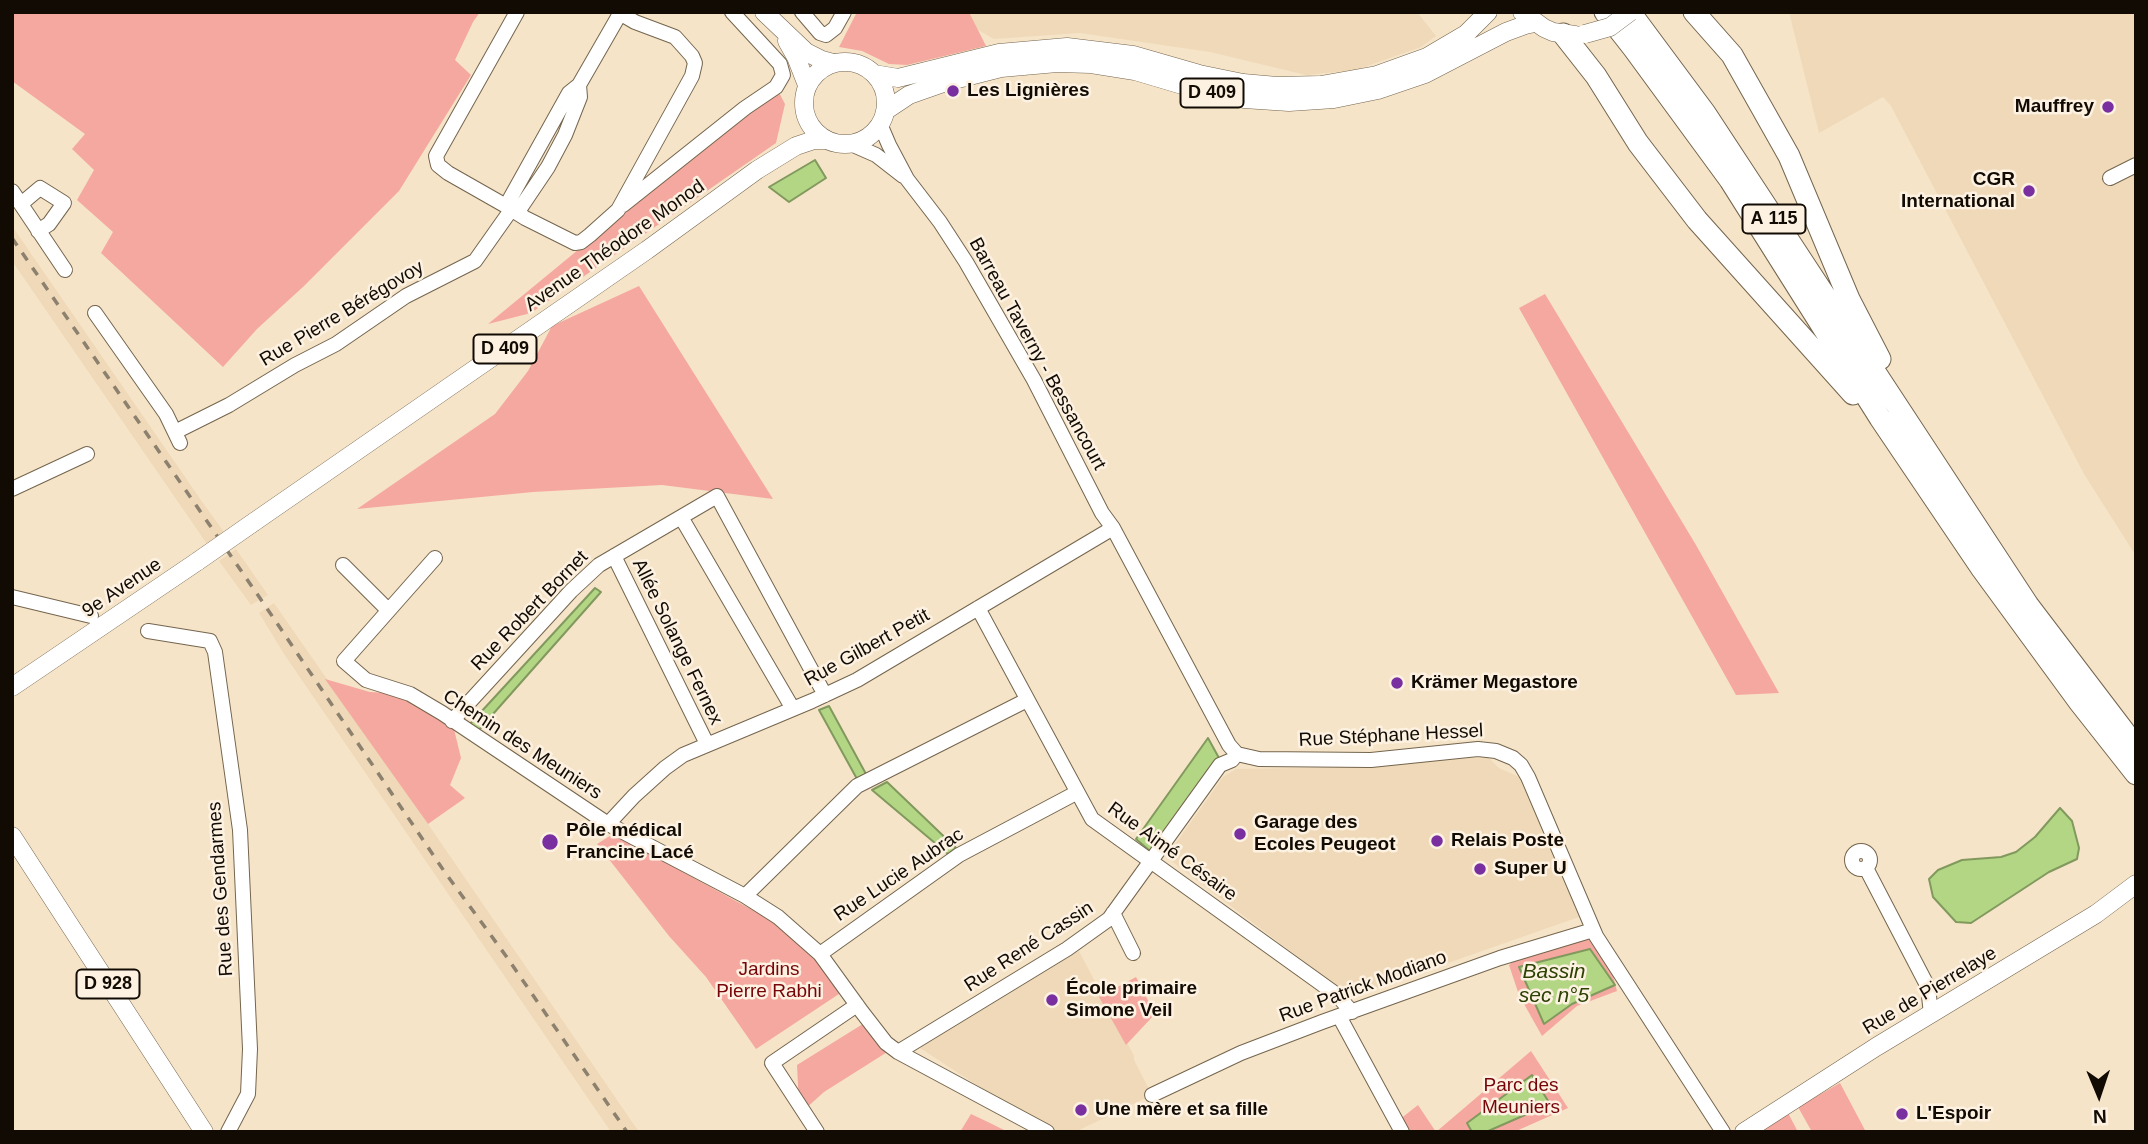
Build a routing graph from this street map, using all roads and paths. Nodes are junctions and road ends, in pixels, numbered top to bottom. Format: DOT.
graph roads {
  1 [pos="517,12"];
  2 [pos="732,12"];
  3 [pos="802,12"];
  4 [pos="844,12"];
  5 [pos="1489,12"];
  6 [pos="1605,12"];
  7 [pos="1630,12"];
  8 [pos="1694,12"];
  9 [pos="620,13"];
  10 [pos="767,16"];
  11 [pos="1528,18"];
  12 [pos="1563,34"];
  13 [pos="833,63"];
  14 [pos="874,74"];
  15 [pos="807,86"];
  16 [pos="804,110"];
  17 [pos="883,117"];
  18 [pos="827,140"];
  19 [pos="851,144"];
  20 [pos="2136,165"];
  21 [pos="757,170"];
  22 [pos="2110,178"];
  23 [pos="907,179"];
  24 [pos="12,191"];
  25 [pos="20,204"];
  26 [pos="511,209"];
  27 [pos="618,210"];
  28 [pos="38,231"];
  29 [pos="65,270"];
  30 [pos="95,313"];
  31 [pos="1880,418"];
  32 [pos="1912,430"];
  33 [pos="86,454"];
  34 [pos="12,489"];
  35 [pos="681,517"];
  36 [pos="254,522"];
  37 [pos="1113,528"];
  38 [pos="614,556"];
  39 [pos="435,558"];
  40 [pos="343,565"];
  41 [pos="12,597"];
  42 [pos="978,608"];
  43 [pos="388,610"];
  44 [pos="91,616"];
  45 [pos="148,631"];
  46 [pos="12,687"];
  47 [pos="825,695"];
  48 [pos="1027,700"];
  49 [pos="793,709"];
  50 [pos="452,721"];
  51 [pos="706,744"];
  52 [pos="2136,747"];
  53 [pos="1237,754"];
  54 [pos="2136,774"];
  55 [pos="1076,793"];
  56 [pos="608,824"];
  57 [pos="12,836"];
  58 [pos="1152,861"];
  59 [pos="1866,868"];
  60 [pos="2136,884"];
  61 [pos="745,896"];
  62 [pos="1114,913"];
  63 [pos="1593,930"];
  64 [pos="1133,953"];
  65 [pos="820,954"];
  66 [pos="1928,988"];
  67 [pos="1951,1003"];
  68 [pos="857,1005"];
  69 [pos="1346,1014"];
  70 [pos="1931,1014"];
  71 [pos="898,1052"];
  72 [pos="1152,1095"];
  73 [pos="204,1132"];
  74 [pos="228,1132"];
  75 [pos="817,1132"];
  76 [pos="1047,1132"];
  77 [pos="1402,1132"];
  78 [pos="1723,1132"];
  79 [pos="1744,1132"];
  1 -- 26 [label="street"];
  2 -- 27 [label="street"];
  3 -- 4 [label="street"];
  5 -- 14 [label="main road, D 409"];
  6 -- 31 [label="highway, A 115"];
  7 -- 12 [label="main road, bridge"];
  7 -- 32 [label="highway, A 115"];
  8 -- 32 [label="highway"];
  9 -- 26 [label="street, Rue Pierre Bérégovoy"];
  9 -- 27 [label="street"];
  10 -- 13 [label="main road"];
  10 -- 15 [label="main road"];
  11 -- 12 [label="main road"];
  11 -- 17 [label="main road, D 409"];
  12 -- 31 [label="highway"];
  13 -- 14 [label="main road"];
  13 -- 15 [label="main road"];
  14 -- 17 [label="main road"];
  15 -- 16 [label="main road"];
  16 -- 18 [label="main road"];
  16 -- 21 [label="main road, D 409"];
  17 -- 19 [label="main road"];
  17 -- 23 [label="street"];
  18 -- 19 [label="main road"];
  18 -- 21 [label="main road, D 409"];
  19 -- 23 [label="street"];
  20 -- 22 [label="street"];
  21 -- 36 [label="main road, Avenue Théodore Monod / D 409"];
  23 -- 37 [label="street, Barreau Taverny - Bessancourt"];
  24 -- 25 [label="street"];
  25 -- 28 [label="street"];
  25 -- 28 [label="street"];
  26 -- 27 [label="street"];
  26 -- 30 [label="street, Rue Pierre Bérégovoy"];
  28 -- 29 [label="street"];
  31 -- 54 [label="highway, A 115"];
  32 -- 52 [label="highway, A 115"];
  33 -- 34 [label="street"];
  35 -- 38 [label="street, Rue Robert Bornet"];
  35 -- 47 [label="street, Rue Robert Bornet"];
  35 -- 49 [label="street"];
  36 -- 46 [label="main road, 9e Avenue / D 409, bridge"];
  37 -- 42 [label="street, Rue Gilbert Petit"];
  37 -- 53 [label="street, Barreau Taverny - Bessancourt"];
  38 -- 50 [label="street, Rue Robert Bornet"];
  38 -- 51 [label="street, Allée Solange Fernex"];
  39 -- 43 [label="street"];
  40 -- 43 [label="street"];
  41 -- 44 [label="street"];
  42 -- 47 [label="street, Rue Gilbert Petit"];
  42 -- 48 [label="street, Rue Aimé Césaire"];
  43 -- 50 [label="street, Chemin des Meuniers"];
  45 -- 74 [label="street, Rue des Gendarmes"];
  47 -- 49 [label="street, Rue Gilbert Petit"];
  48 -- 55 [label="street, Rue Aimé Césaire"];
  48 -- 61 [label="street"];
  49 -- 51 [label="street, Rue Gilbert Petit"];
  50 -- 56 [label="street, Chemin des Meuniers"];
  51 -- 56 [label="street, Rue Gilbert Petit"];
  53 -- 58 [label="street, Rue René Cassin"];
  53 -- 63 [label="street, Rue Stéphane Hessel"];
  55 -- 58 [label="street, Rue Aimé Césaire"];
  55 -- 65 [label="street, Rue Lucie Aubrac"];
  56 -- 61 [label="street, Chemin des Meuniers"];
  57 -- 73 [label="main road, D 928"];
  58 -- 62 [label="street, Rue René Cassin"];
  58 -- 69 [label="street, Rue Aimé Césaire"];
  59 -- 66 [label="street"];
  60 -- 67 [label="main road, Rue de Pierrelaye"];
  61 -- 65 [label="street, Chemin des Meuniers"];
  62 -- 64 [label="street"];
  62 -- 71 [label="street, Rue René Cassin"];
  63 -- 69 [label="street, Rue Patrick Modiano"];
  63 -- 78 [label="street, Rue Stéphane Hessel"];
  65 -- 68 [label="street, Chemin des Meuniers"];
  66 -- 67 [label="street"];
  66 -- 70 [label="street"];
  67 -- 70 [label="main road, Rue de Pierrelaye"];
  68 -- 71 [label="street, Chemin des Meuniers"];
  68 -- 75 [label="street"];
  69 -- 72 [label="street, Rue Patrick Modiano"];
  69 -- 77 [label="street, Rue Aimé Césaire"];
  70 -- 79 [label="main road, Rue de Pierrelaye"];
  71 -- 76 [label="street, Chemin des Meuniers"];
}
